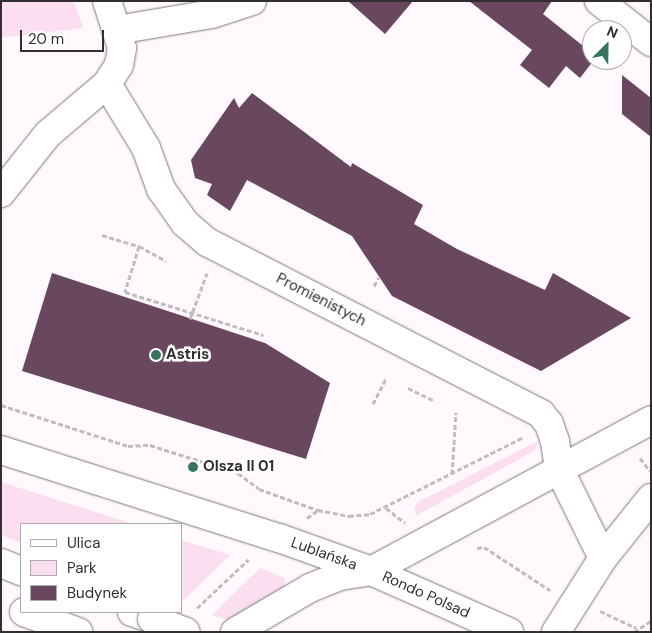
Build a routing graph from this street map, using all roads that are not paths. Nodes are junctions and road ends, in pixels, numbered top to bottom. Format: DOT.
graph roads {
  1 [pos="107,1"];
  2 [pos="252,1"];
  3 [pos="599,1"];
  4 [pos="117,30"];
  5 [pos="651,42"];
  6 [pos="107,84"];
  7 [pos="1,193"];
  8 [pos="651,420"];
  9 [pos="1,450"];
  10 [pos="558,469"];
  11 [pos="651,498"];
  12 [pos="603,558"];
  13 [pos="1,563"];
  14 [pos="20,570"];
  15 [pos="371,572"];
  16 [pos="1,603"];
  17 [pos="20,610"];
  18 [pos="28,613"];
  19 [pos="142,615"];
  20 [pos="189,622"];
  21 [pos="78,632"];
  22 [pos="234,632"];
  23 [pos="508,632"];
  24 [pos="556,632"];
  1 -- 4 [label="street"];
  2 -- 4 [label="street"];
  3 -- 5 [label="street"];
  4 -- 6 [label="street"];
  6 -- 7 [label="street"];
  6 -- 10 [label="street, Promienistych"];
  8 -- 10 [label="street, Lublańska"];
  9 -- 15 [label="street, Lublańska"];
  10 -- 12 [label="street, Promienistych"];
  10 -- 15 [label="street, Lublańska"];
  11 -- 12 [label="street"];
  12 -- 24 [label="street"];
  13 -- 14 [label="street"];
  15 -- 22 [label="street, Rondo Polsad"];
  15 -- 23 [label="street, Rondo Polsad"];
  16 -- 17 [label="street"];
  18 -- 21 [label="street"];
  19 -- 20 [label="street, bridge"];
}
